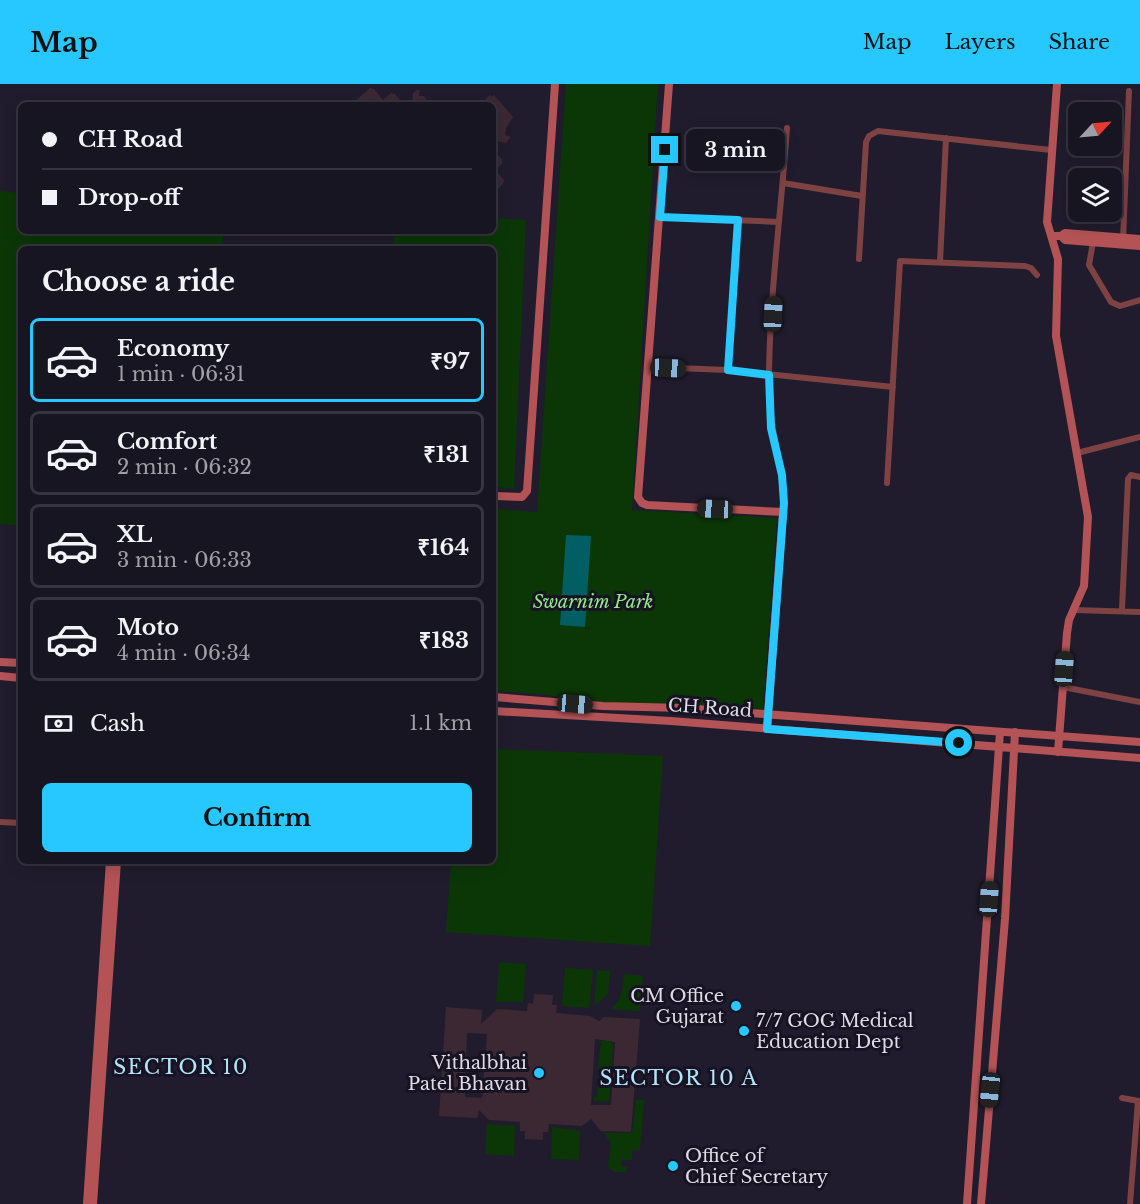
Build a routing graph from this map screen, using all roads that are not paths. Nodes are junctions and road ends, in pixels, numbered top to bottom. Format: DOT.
graph roads {
  1 [pos="555,84"];
  2 [pos="669,84"];
  3 [pos="1057,84"];
  4 [pos="1129,92"];
  5 [pos="787,128"];
  6 [pos="946,138"];
  7 [pos="1051,150"];
  8 [pos="783,183"];
  9 [pos="862,196"];
  10 [pos="660,217"];
  11 [pos="738,220"];
  12 [pos="779,222"];
  13 [pos="1056,236"];
  14 [pos="1140,239"];
  15 [pos="1123,241"];
  16 [pos="1093,242"];
  17 [pos="1140,246"];
  18 [pos="859,259"];
  19 [pos="940,262"];
  20 [pos="1037,276"];
  21 [pos="1140,300"];
  22 [pos="649,367"];
  23 [pos="728,370"];
  24 [pos="769,375"];
  25 [pos="893,387"];
  26 [pos="1140,437"];
  27 [pos="1077,453"];
  28 [pos="1140,477"];
  29 [pos="887,483"];
  30 [pos="496,496"];
  31 [pos="783,512"];
  32 [pos="1122,609"];
  33 [pos="1074,610"];
  34 [pos="1140,612"];
  35 [pos="0,662"];
  36 [pos="18,663"];
  37 [pos="0,676"];
  38 [pos="18,678"];
  39 [pos="1063,687"];
  40 [pos="496,697"];
  41 [pos="1140,702"];
  42 [pos="496,711"];
  43 [pos="768,716"];
  44 [pos="767,729"];
  45 [pos="1000,732"];
  46 [pos="1015,732"];
  47 [pos="1059,736"];
  48 [pos="1140,742"];
  49 [pos="999,746"];
  50 [pos="1014,749"];
  51 [pos="1058,752"];
  52 [pos="1140,758"];
  53 [pos="0,822"];
  54 [pos="18,823"];
  55 [pos="110,864"];
  56 [pos="117,864"];
  57 [pos="1122,1098"];
  58 [pos="1139,1101"];
  59 [pos="1137,1163"];
  60 [pos="87,1204"];
  61 [pos="93,1204"];
  62 [pos="967,1204"];
  63 [pos="981,1204"];
  64 [pos="1130,1204"];
  1 -- 30 [label="street"];
  2 -- 10 [label="street"];
  3 -- 7 [label="street"];
  4 -- 15 [label="street"];
  5 -- 8 [label="street"];
  6 -- 7 [label="street"];
  6 -- 9 [label="street"];
  6 -- 19 [label="street"];
  7 -- 13 [label="street"];
  8 -- 9 [label="street"];
  8 -- 12 [label="street"];
  9 -- 18 [label="street"];
  10 -- 11 [label="street"];
  10 -- 22 [label="street"];
  11 -- 12 [label="street"];
  11 -- 23 [label="street"];
  12 -- 24 [label="street"];
  13 -- 15 [label="street"];
  13 -- 16 [label="street"];
  13 -- 27 [label="street"];
  14 -- 15 [label="street"];
  15 -- 16 [label="street"];
  15 -- 17 [label="street"];
  16 -- 21 [label="street"];
  19 -- 20 [label="street"];
  19 -- 25 [label="street"];
  22 -- 23 [label="street"];
  22 -- 31 [label="street"];
  23 -- 24 [label="street"];
  24 -- 25 [label="street"];
  24 -- 31 [label="street"];
  25 -- 29 [label="street"];
  26 -- 27 [label="street"];
  27 -- 33 [label="street"];
  28 -- 32 [label="street"];
  31 -- 43 [label="street"];
  32 -- 33 [label="street"];
  32 -- 34 [label="street"];
  33 -- 39 [label="street"];
  35 -- 36 [label="street"];
  37 -- 38 [label="street"];
  39 -- 41 [label="street"];
  39 -- 47 [label="street"];
  40 -- 43 [label="street, CH Road"];
  42 -- 44 [label="street, CH Road"];
  43 -- 44 [label="street"];
  43 -- 45 [label="street, CH Road"];
  44 -- 49 [label="street, CH Road"];
  45 -- 46 [label="street, CH Road"];
  45 -- 49 [label="street"];
  46 -- 47 [label="street, CH Road"];
  46 -- 50 [label="street"];
  47 -- 48 [label="street, CH Road"];
  47 -- 51 [label="street"];
  49 -- 50 [label="street, CH Road"];
  49 -- 62 [label="street"];
  50 -- 51 [label="street, CH Road"];
  50 -- 63 [label="street"];
  51 -- 52 [label="street, CH Road"];
  53 -- 54 [label="street"];
  55 -- 60 [label="street"];
  56 -- 61 [label="street"];
  57 -- 58 [label="street"];
  58 -- 59 [label="street"];
  59 -- 64 [label="street"];
}
